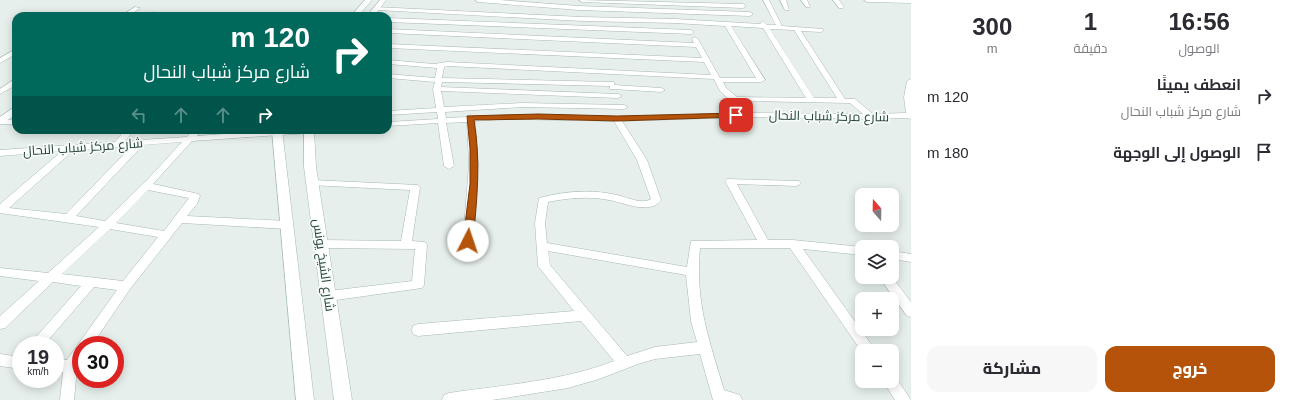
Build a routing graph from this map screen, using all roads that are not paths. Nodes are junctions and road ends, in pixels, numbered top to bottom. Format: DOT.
graph roads {
  1 [pos="368,0"];
  2 [pos="383,0"];
  3 [pos="478,0"];
  4 [pos="574,0"];
  5 [pos="582,0"];
  6 [pos="766,0"];
  7 [pos="783,0"];
  8 [pos="804,0"];
  9 [pos="836,0"];
  10 [pos="866,0"];
  11 [pos="660,1"];
  12 [pos="890,1"];
  13 [pos="911,1"];
  14 [pos="742,3"];
  15 [pos="808,6"];
  16 [pos="841,7"];
  17 [pos="138,8"];
  18 [pos="377,8"];
  19 [pos="579,8"];
  20 [pos="787,9"];
  21 [pos="418,10"];
  22 [pos="667,10"];
  23 [pos="131,12"];
  24 [pos="358,12"];
  25 [pos="374,12"];
  26 [pos="750,14"];
  27 [pos="582,19"];
  28 [pos="392,20"];
  29 [pos="416,21"];
  30 [pos="675,21"];
  31 [pos="686,21"];
  32 [pos="727,24"];
  33 [pos="766,26"];
  34 [pos="780,27"];
  35 [pos="796,28"];
  36 [pos="585,29"];
  37 [pos="821,30"];
  38 [pos="392,31"];
  39 [pos="691,32"];
  40 [pos="590,41"];
  41 [pos="698,45"];
  42 [pos="392,46"];
  43 [pos="12,54"];
  44 [pos="597,55"];
  45 [pos="707,60"];
  46 [pos="0,61"];
  47 [pos="392,62"];
  48 [pos="441,64"];
  49 [pos="604,70"];
  50 [pos="392,76"];
  51 [pos="718,78"];
  52 [pos="438,80"];
  53 [pos="911,81"];
  54 [pos="12,84"];
  55 [pos="612,85"];
  56 [pos="437,89"];
  57 [pos="661,90"];
  58 [pos="0,92"];
  59 [pos="618,96"];
  60 [pos="735,99"];
  61 [pos="811,100"];
  62 [pos="842,100"];
  63 [pos="624,107"];
  64 [pos="440,110"];
  65 [pos="12,113"];
  66 [pos="392,113"];
  67 [pos="750,115"];
  68 [pos="911,116"];
  69 [pos="871,117"];
  70 [pos="470,118"];
  71 [pos="629,118"];
  72 [pos="617,119"];
  73 [pos="441,120"];
  74 [pos="0,121"];
  75 [pos="12,122"];
  76 [pos="392,124"];
  77 [pos="127,134"];
  78 [pos="194,134"];
  79 [pos="244,134"];
  80 [pos="277,134"];
  81 [pos="309,134"];
  82 [pos="190,139"];
  83 [pos="140,143"];
  84 [pos="118,144"];
  85 [pos="71,148"];
  86 [pos="11,152"];
  87 [pos="0,153"];
  88 [pos="0,160"];
  89 [pos="449,166"];
  90 [pos="312,183"];
  91 [pos="796,183"];
  92 [pos="146,186"];
  93 [pos="0,210"];
  94 [pos="68,218"];
  95 [pos="179,219"];
  96 [pos="108,225"];
  97 [pos="287,225"];
  98 [pos="167,235"];
  99 [pos="468,241"];
  100 [pos="322,244"];
  101 [pos="765,244"];
  102 [pos="793,244"];
  103 [pos="406,245"];
  104 [pos="541,246"];
  105 [pos="855,250"];
  106 [pos="899,256"];
  107 [pos="911,258"];
  108 [pos="0,272"];
  109 [pos="692,272"];
  110 [pos="49,279"];
  111 [pos="90,283"];
  112 [pos="890,284"];
  113 [pos="126,286"];
  114 [pos="329,296"];
  115 [pos="911,312"];
  116 [pos="586,315"];
  117 [pos="0,324"];
  118 [pos="418,330"];
  119 [pos="44,336"];
  120 [pos="90,336"];
  121 [pos="864,344"];
  122 [pos="705,347"];
  123 [pos="0,360"];
  124 [pos="12,361"];
  125 [pos="72,363"];
  126 [pos="624,363"];
  127 [pos="64,366"];
  128 [pos="70,366"];
  129 [pos="895,388"];
  130 [pos="720,398"];
  131 [pos="67,400"];
  132 [pos="305,400"];
  133 [pos="343,400"];
  134 [pos="449,400"];
  135 [pos="735,400"];
  136 [pos="904,400"];
  1 -- 24 [label="street"];
  2 -- 18 [label="street"];
  3 -- 19 [label="street"];
  4 -- 19 [label="street"];
  5 -- 11 [label="street"];
  6 -- 34 [label="street"];
  7 -- 20 [label="street"];
  8 -- 15 [label="street"];
  9 -- 16 [label="street"];
  10 -- 12 [label="street"];
  11 -- 14 [label="street"];
  11 -- 22 [label="street"];
  12 -- 13 [label="street"];
  14 -- 26 [label="street"];
  17 -- 23 [label="street"];
  18 -- 21 [label="street"];
  18 -- 25 [label="street"];
  19 -- 22 [label="street"];
  19 -- 27 [label="street"];
  21 -- 27 [label="street"];
  21 -- 29 [label="street"];
  22 -- 26 [label="street"];
  22 -- 30 [label="street"];
  26 -- 33 [label="street"];
  27 -- 30 [label="street"];
  27 -- 36 [label="street"];
  28 -- 29 [label="street"];
  29 -- 36 [label="street"];
  30 -- 31 [label="street"];
  31 -- 32 [label="street"];
  31 -- 39 [label="street"];
  32 -- 33 [label="street"];
  32 -- 51 [label="street"];
  33 -- 34 [label="street"];
  33 -- 61 [label="street"];
  34 -- 35 [label="street"];
  35 -- 37 [label="street"];
  35 -- 62 [label="street"];
  36 -- 39 [label="street"];
  36 -- 40 [label="street"];
  38 -- 40 [label="street"];
  39 -- 41 [label="street"];
  40 -- 41 [label="street"];
  40 -- 44 [label="street"];
  41 -- 45 [label="street"];
  42 -- 44 [label="street"];
  43 -- 46 [label="street"];
  44 -- 45 [label="street"];
  44 -- 49 [label="street"];
  45 -- 51 [label="street"];
  47 -- 48 [label="street"];
  48 -- 49 [label="street"];
  48 -- 52 [label="street"];
  49 -- 51 [label="street"];
  49 -- 55 [label="street"];
  50 -- 52 [label="street"];
  51 -- 60 [label="street"];
  52 -- 55 [label="street"];
  52 -- 56 [label="street"];
  53 -- 68 [label="street"];
  54 -- 58 [label="street"];
  55 -- 57 [label="street"];
  55 -- 59 [label="street"];
  56 -- 59 [label="street"];
  56 -- 64 [label="street"];
  59 -- 63 [label="street"];
  60 -- 61 [label="street"];
  60 -- 67 [label="street"];
  61 -- 62 [label="street"];
  62 -- 69 [label="street"];
  63 -- 64 [label="street"];
  63 -- 71 [label="street"];
  64 -- 66 [label="street"];
  64 -- 73 [label="street"];
  65 -- 74 [label="street"];
  67 -- 69 [label="street, شارع مركز شباب النحال"];
  67 -- 71 [label="street, شارع مركز شباب النحال"];
  68 -- 69 [label="street, شارع مركز شباب النحال"];
  70 -- 72 [label="street, شارع مركز شباب النحال"];
  70 -- 73 [label="street, شارع مركز شباب النحال"];
  70 -- 99 [label="street"];
  71 -- 72 [label="street, شارع مركز شباب النحال"];
  72 -- 104 [label="street"];
  73 -- 76 [label="street, شارع مركز شباب النحال"];
  73 -- 89 [label="street"];
  74 -- 75 [label="street"];
  77 -- 84 [label="street"];
  78 -- 82 [label="street"];
  79 -- 82 [label="street, شارع مركز شباب النحال"];
  80 -- 97 [label="street"];
  81 -- 90 [label="street, شارع الشيخ يونس"];
  82 -- 83 [label="street, شارع مركز شباب النحال"];
  82 -- 92 [label="street"];
  83 -- 84 [label="street, شارع مركز شباب النحال"];
  83 -- 94 [label="street"];
  84 -- 85 [label="street, شارع مركز شباب النحال"];
  85 -- 86 [label="street, شارع مركز شباب النحال"];
  85 -- 93 [label="street"];
  86 -- 87 [label="street, شارع مركز شباب النحال"];
  86 -- 88 [label="street"];
  90 -- 100 [label="street, شارع الشيخ يونس"];
  90 -- 103 [label="street"];
  91 -- 101 [label="street"];
  92 -- 95 [label="street"];
  92 -- 96 [label="street"];
  93 -- 94 [label="street"];
  94 -- 96 [label="street"];
  95 -- 97 [label="street"];
  95 -- 98 [label="street"];
  96 -- 98 [label="street"];
  96 -- 110 [label="street"];
  97 -- 132 [label="street"];
  98 -- 113 [label="street"];
  100 -- 103 [label="street"];
  100 -- 114 [label="street, شارع الشيخ يونس"];
  101 -- 102 [label="street"];
  101 -- 109 [label="street"];
  102 -- 105 [label="street"];
  102 -- 121 [label="street"];
  103 -- 114 [label="street"];
  104 -- 109 [label="street"];
  104 -- 116 [label="street"];
  106 -- 107 [label="street"];
  108 -- 110 [label="street"];
  109 -- 122 [label="street"];
  110 -- 111 [label="street"];
  110 -- 117 [label="street"];
  111 -- 113 [label="street"];
  111 -- 119 [label="street"];
  112 -- 115 [label="street"];
  113 -- 120 [label="street"];
  114 -- 133 [label="street, شارع الشيخ يونس"];
  116 -- 118 [label="street"];
  116 -- 126 [label="street"];
  122 -- 126 [label="street"];
  122 -- 130 [label="street"];
  123 -- 124 [label="street"];
  125 -- 128 [label="street"];
  126 -- 134 [label="street"];
  127 -- 128 [label="street"];
  128 -- 131 [label="street"];
  129 -- 136 [label="street"];
  130 -- 135 [label="street"];
}
